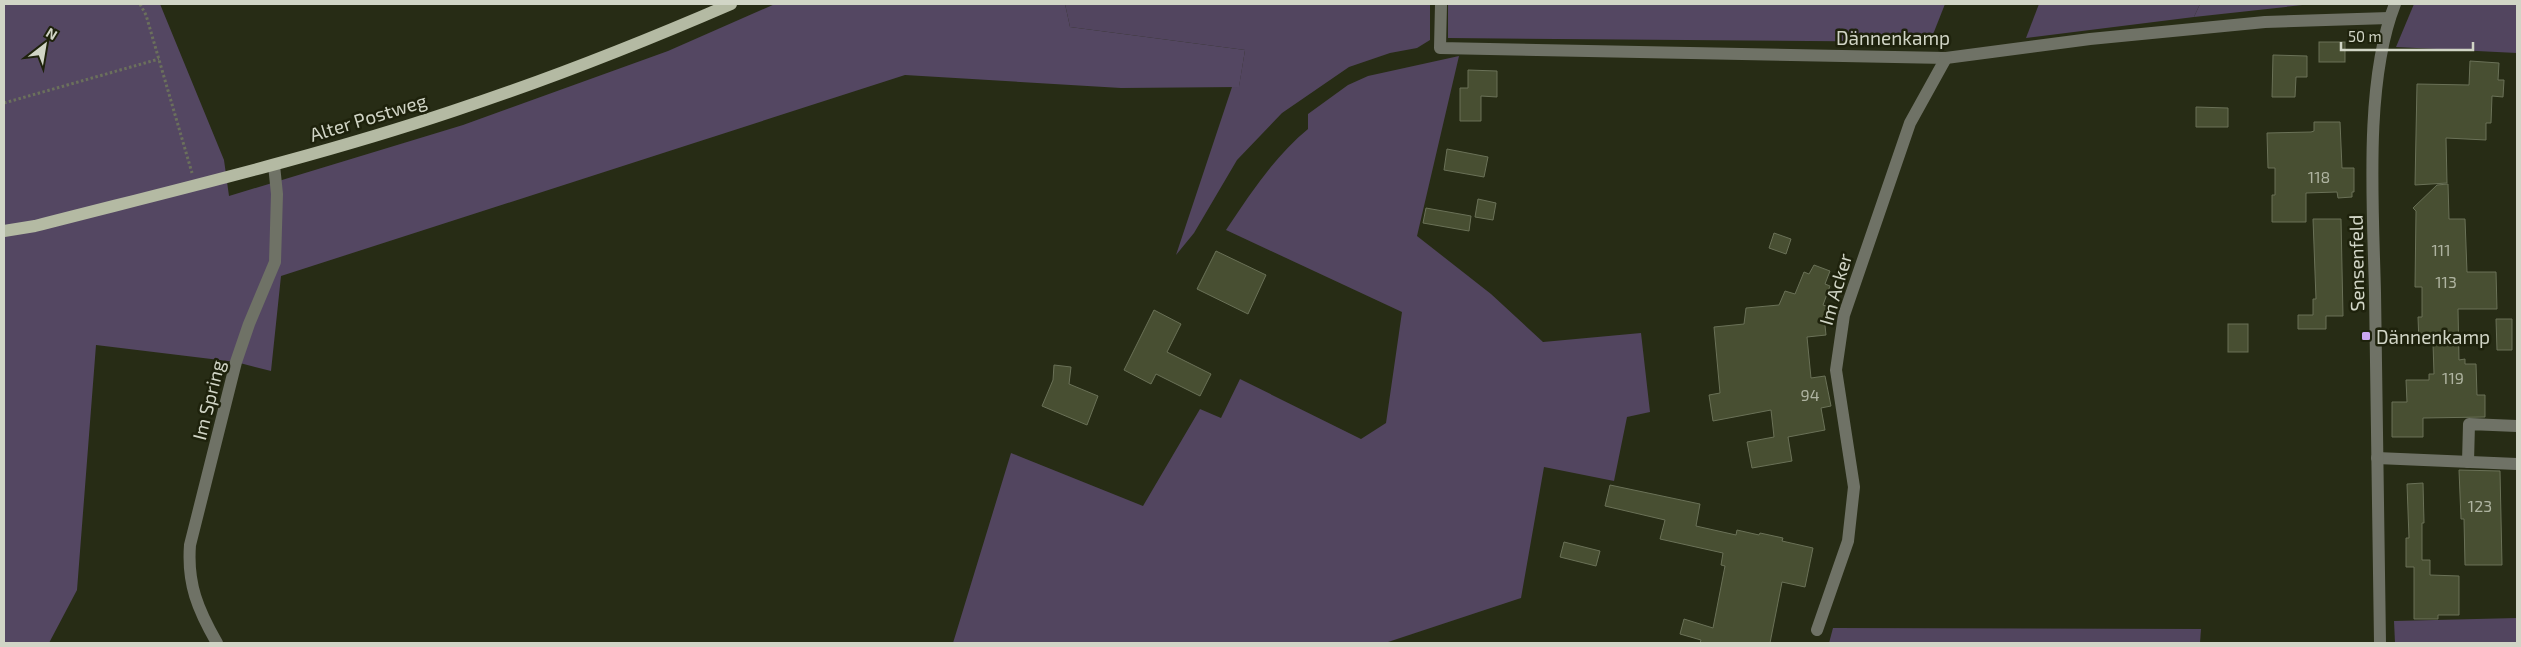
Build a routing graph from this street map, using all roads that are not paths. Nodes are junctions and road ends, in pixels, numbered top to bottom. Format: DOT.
graph roads {
  1 [pos="731,4"];
  2 [pos="1441,4"];
  3 [pos="2395,4"];
  4 [pos="2389,18"];
  5 [pos="1946,58"];
  6 [pos="274,165"];
  7 [pos="4,231"];
  8 [pos="2517,426"];
  9 [pos="2377,458"];
  10 [pos="2468,462"];
  11 [pos="2517,464"];
  12 [pos="1817,630"];
  13 [pos="218,643"];
  14 [pos="2380,643"];
  1 -- 6 [label="main road, Alter Postweg"];
  2 -- 5 [label="street, Dännenkamp"];
  3 -- 4 [label="street, Sensenfeld"];
  4 -- 5 [label="street, Dännenkamp"];
  4 -- 9 [label="street, Sensenfeld"];
  5 -- 12 [label="street, Im Acker"];
  6 -- 7 [label="main road, Alter Postweg"];
  6 -- 13 [label="street, Im Spring"];
  8 -- 10 [label="street"];
  9 -- 10 [label="street"];
  9 -- 14 [label="street, Sensenfeld"];
  10 -- 11 [label="street"];
}
